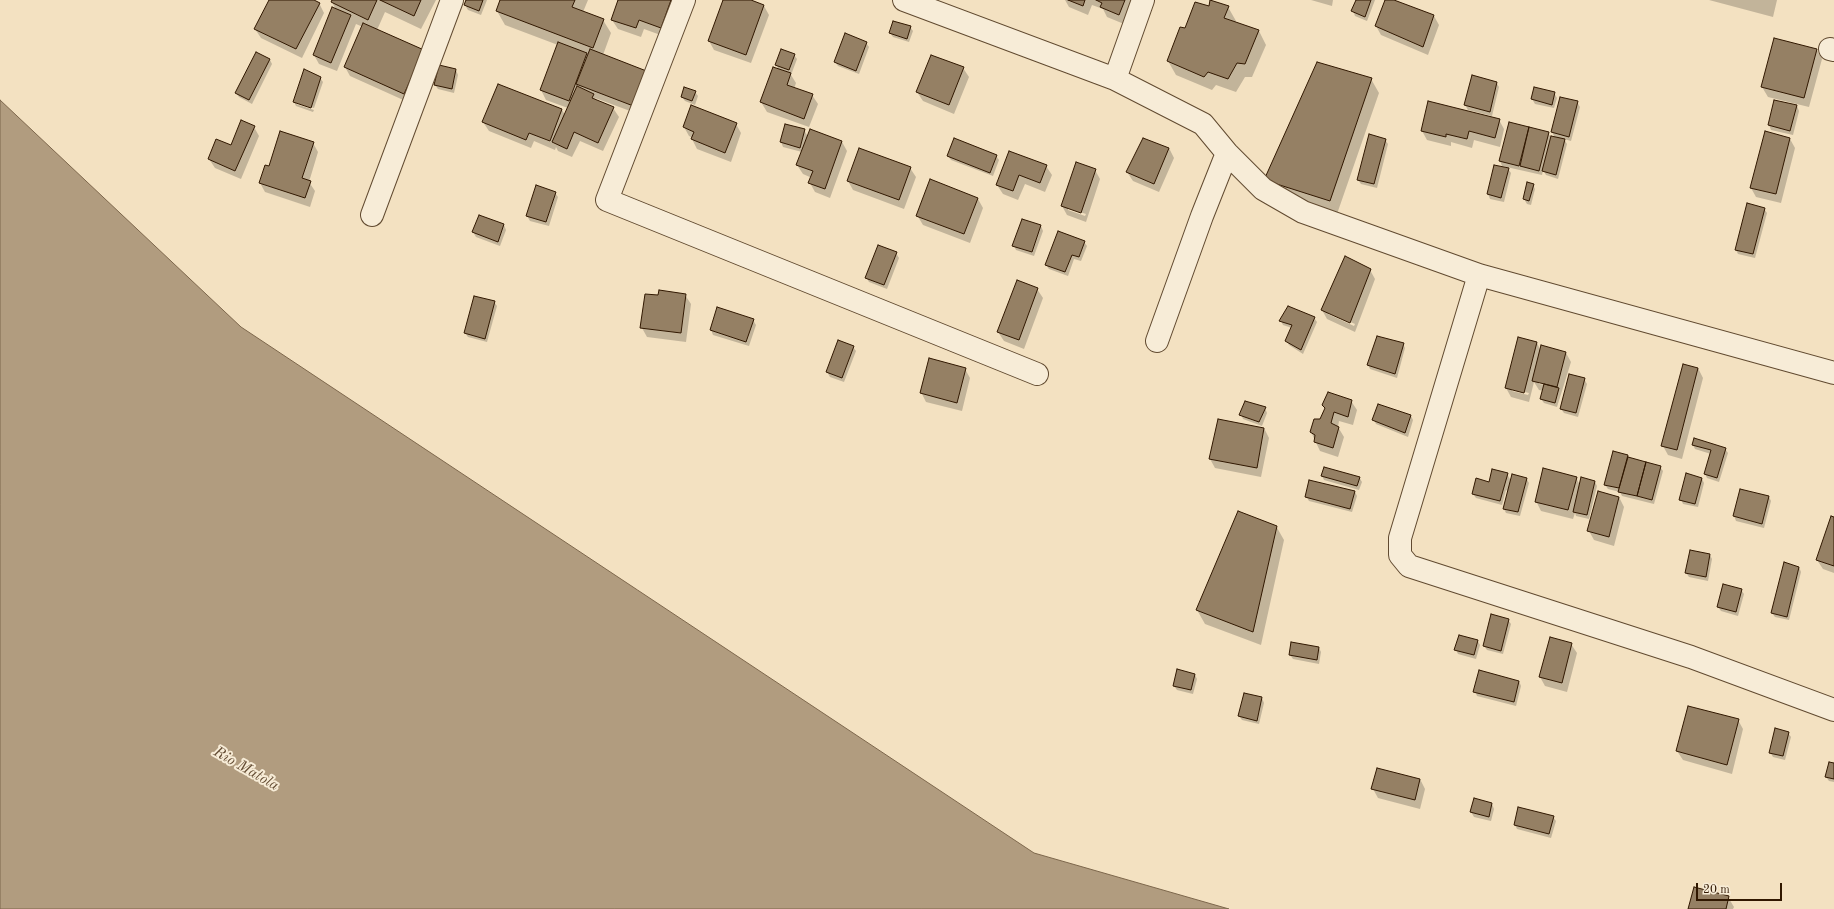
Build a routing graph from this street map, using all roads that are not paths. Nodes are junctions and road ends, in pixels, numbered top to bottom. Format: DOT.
graph roads {
  1 [pos="452,0"];
  2 [pos="684,0"];
  3 [pos="904,0"];
  4 [pos="1143,0"];
  5 [pos="1115,78"];
  6 [pos="1228,153"];
  7 [pos="372,215"];
  8 [pos="1480,274"];
  9 [pos="1157,341"];
  10 [pos="1834,373"];
  11 [pos="1037,374"];
  12 [pos="1834,710"];
  1 -- 7 [label="street"];
  2 -- 11 [label="street"];
  3 -- 5 [label="street"];
  4 -- 5 [label="street"];
  5 -- 6 [label="street"];
  6 -- 8 [label="street"];
  6 -- 9 [label="street"];
  8 -- 10 [label="street"];
  8 -- 12 [label="street"];
}
